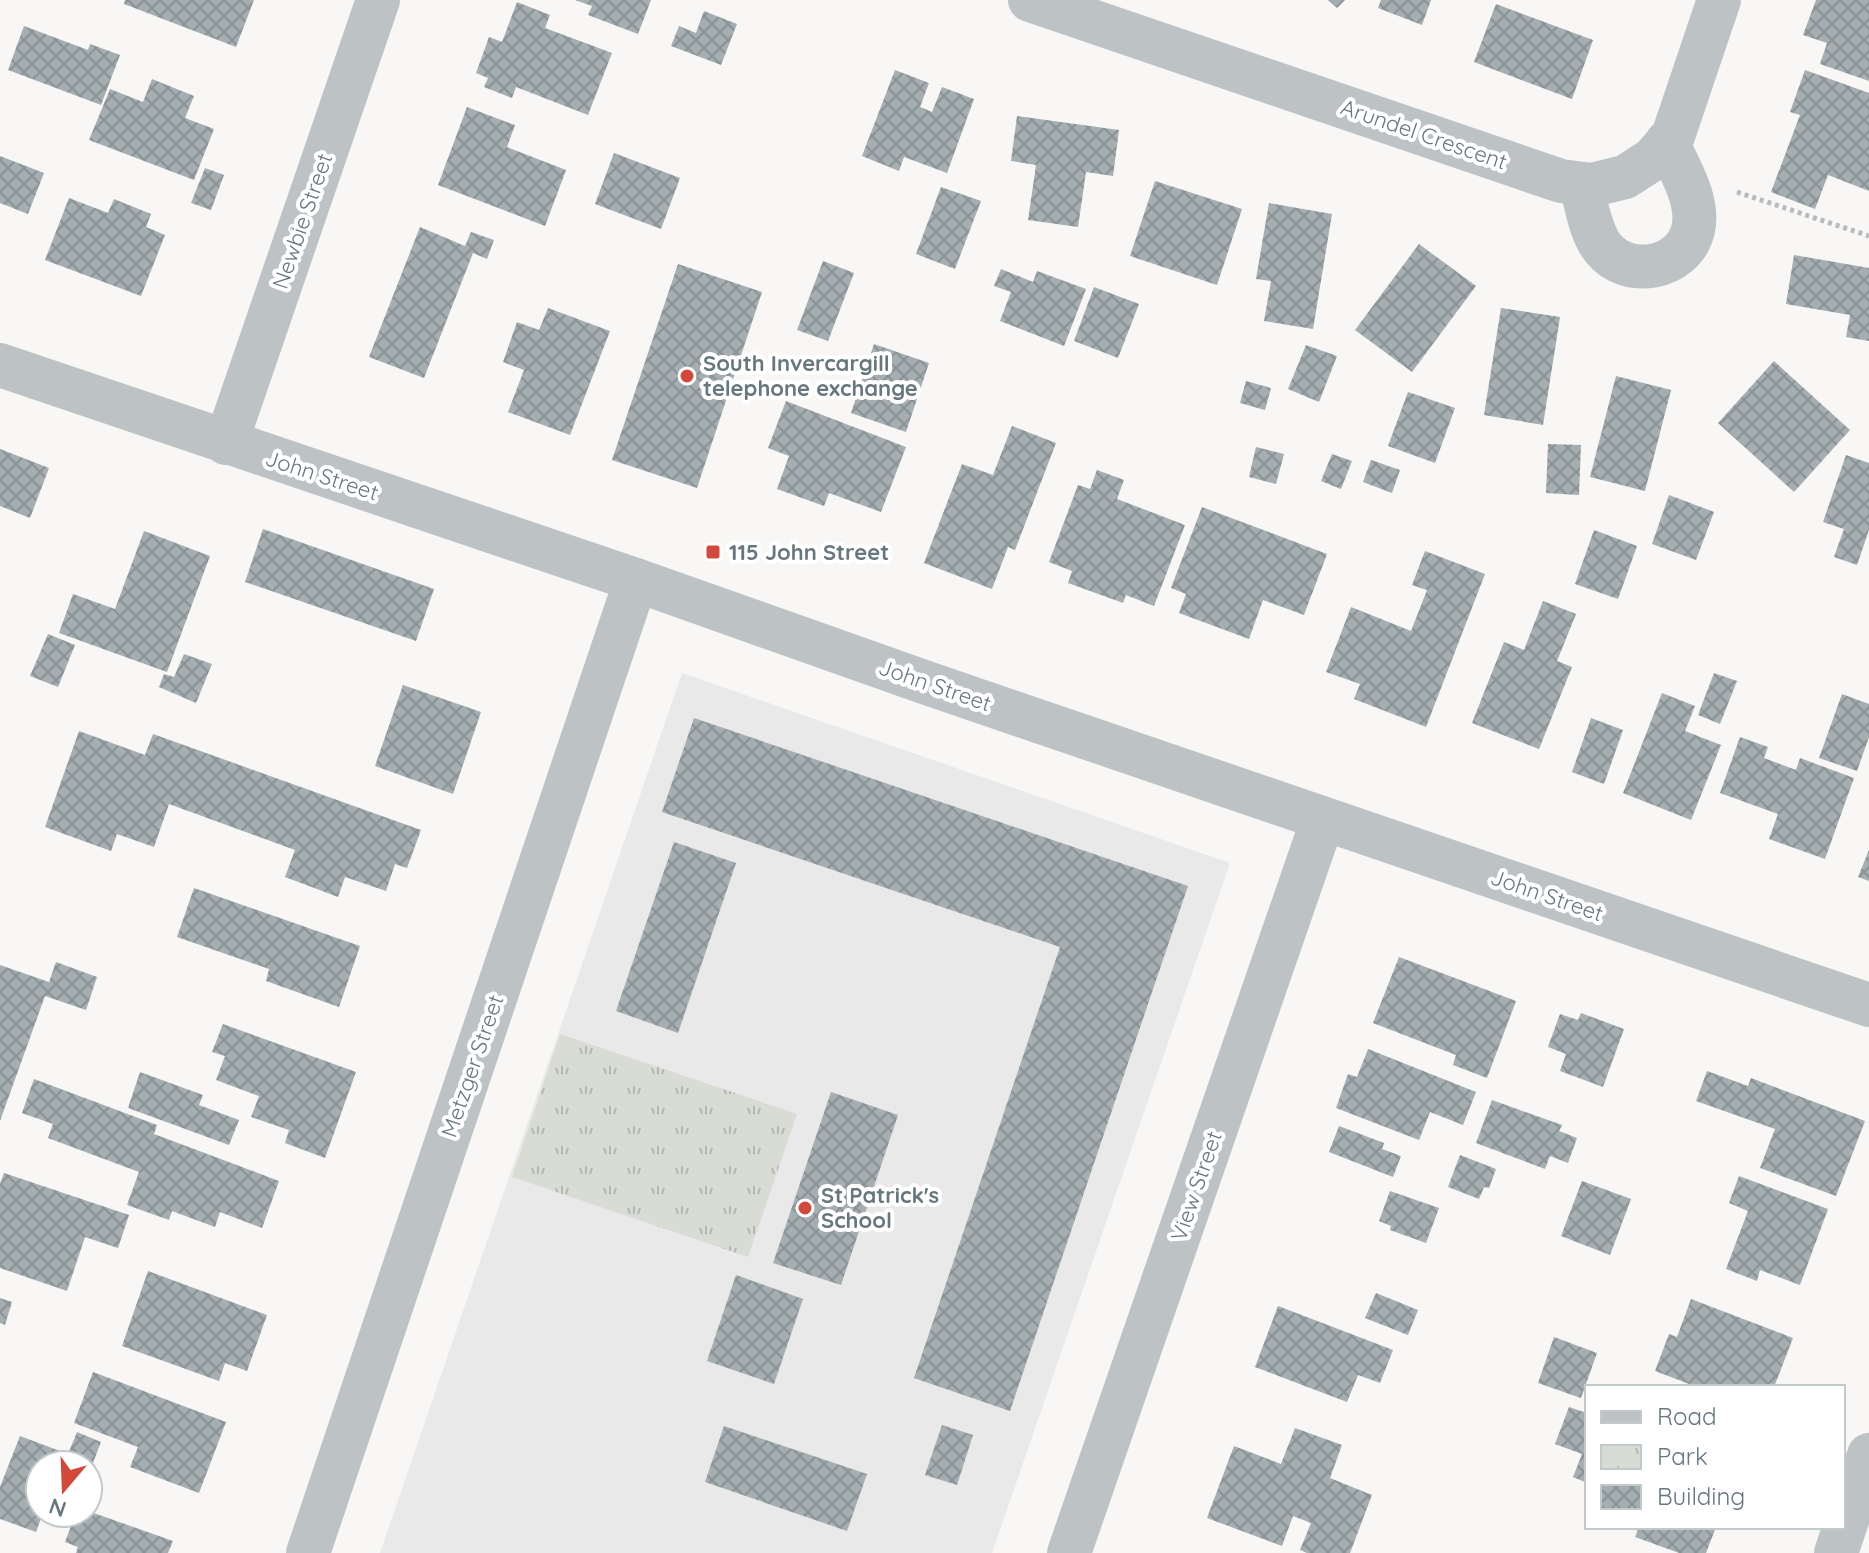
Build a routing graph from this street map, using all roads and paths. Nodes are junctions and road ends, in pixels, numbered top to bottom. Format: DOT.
graph roads {
  1 [pos="378,0"];
  2 [pos="1030,0"];
  3 [pos="1719,0"];
  4 [pos="1667,142"];
  5 [pos="1581,184"];
  6 [pos="1728,189"];
  7 [pos="1869,236"];
  8 [pos="0,365"];
  9 [pos="226,443"];
  10 [pos="636,580"];
  11 [pos="1323,819"];
  12 [pos="1869,1005"];
  13 [pos="1869,1455"];
  14 [pos="1845,1526"];
  15 [pos="1844,1529"];
  16 [pos="308,1553"];
  17 [pos="1069,1553"];
  18 [pos="1836,1553"];
  1 -- 9 [label="street, Newbie Street"];
  2 -- 5 [label="street, Arundel Crescent"];
  3 -- 4 [label="street, Arundel Crescent"];
  4 -- 5 [label="street, Arundel Crescent"];
  4 -- 5 [label="street"];
  6 -- 7 [label="path"];
  8 -- 9 [label="street, John Street"];
  9 -- 10 [label="street, John Street"];
  10 -- 11 [label="street, John Street"];
  10 -- 16 [label="street, Metzger Street"];
  11 -- 12 [label="street, John Street"];
  11 -- 17 [label="street, View Street"];
  13 -- 14 [label="street"];
  15 -- 18 [label="street"];
}
